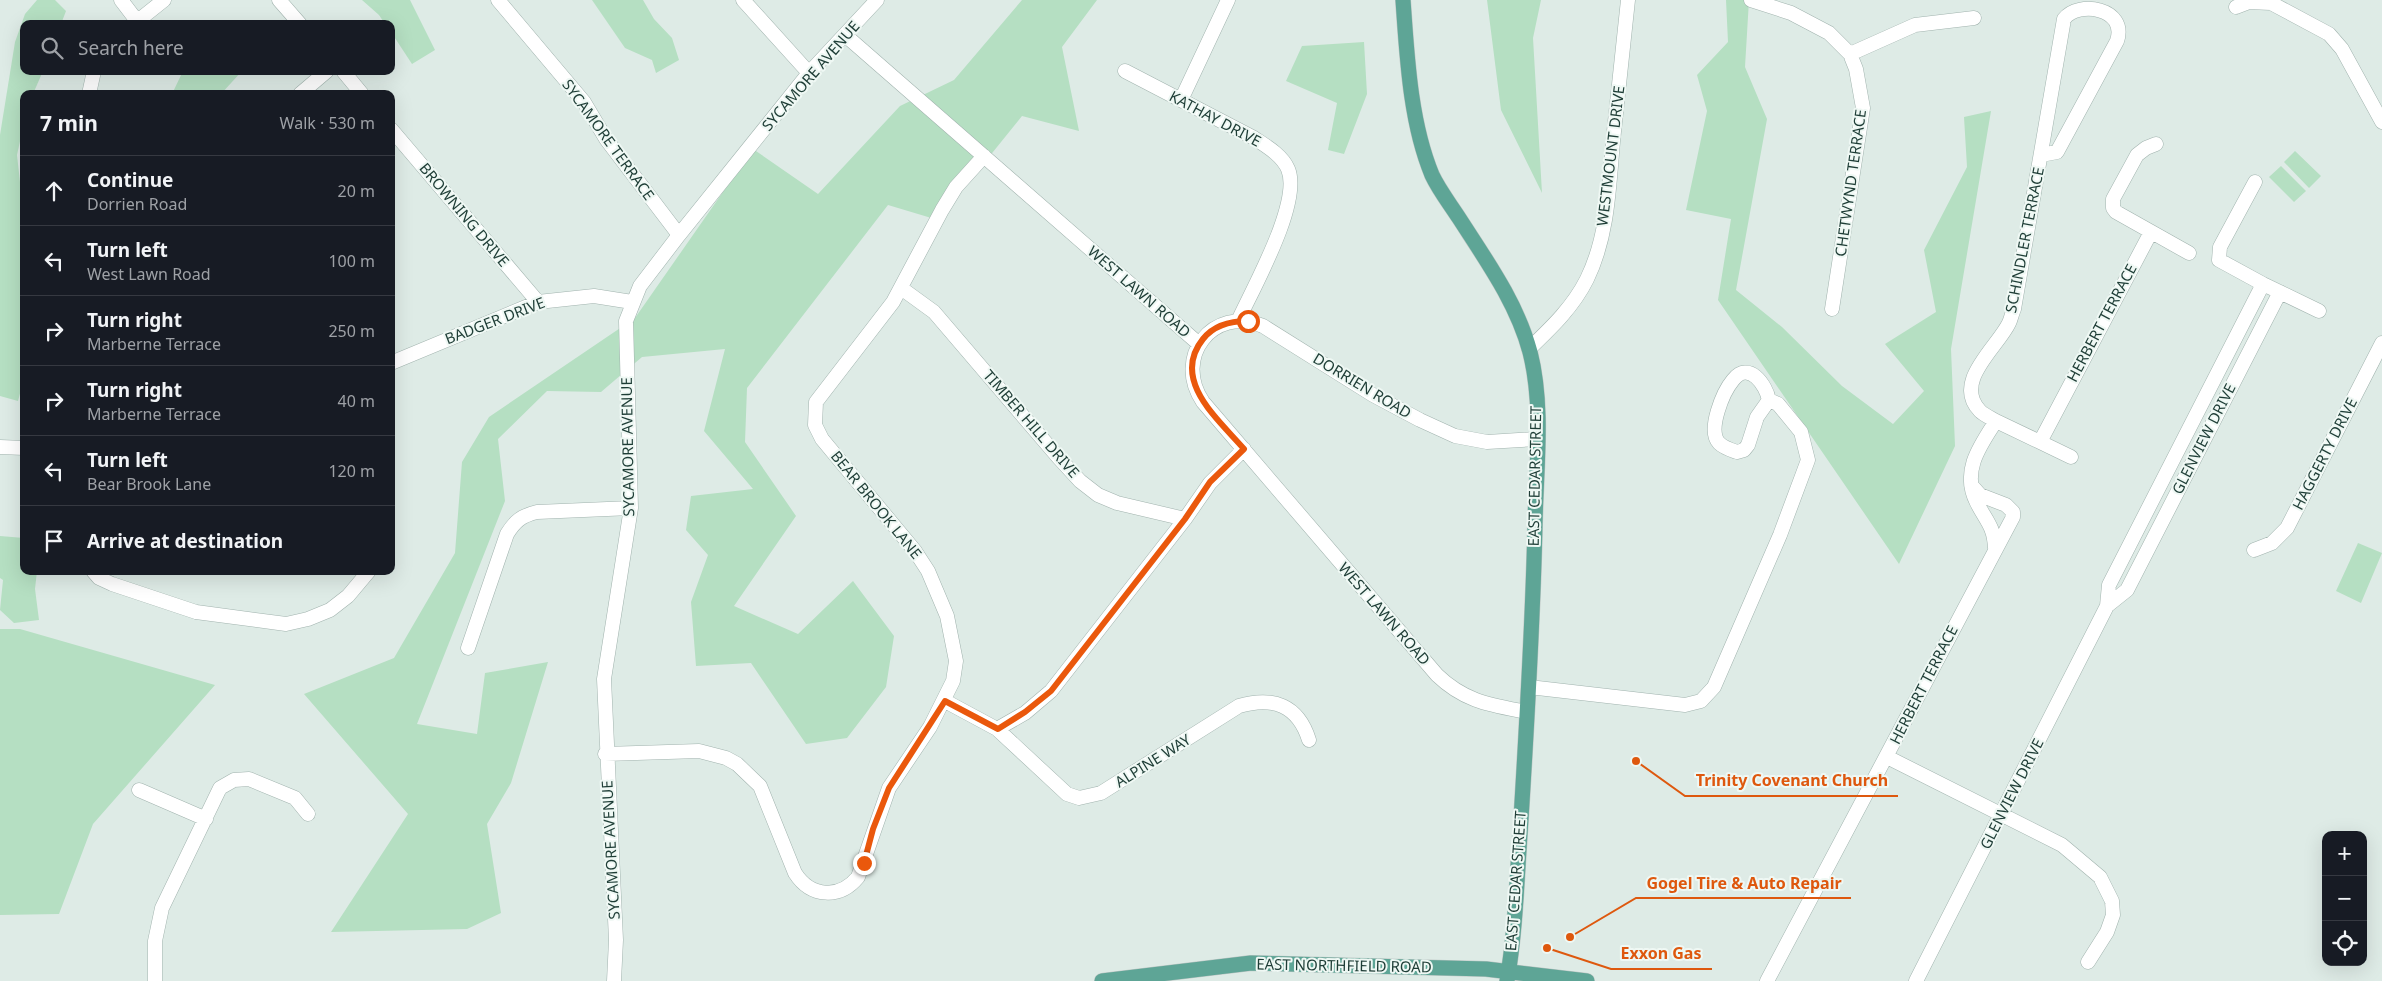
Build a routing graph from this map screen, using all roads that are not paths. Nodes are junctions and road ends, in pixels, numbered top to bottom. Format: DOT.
graph roads {
  1 [pos="122,0"];
  2 [pos="164,0"];
  3 [pos="279,0"];
  4 [pos="498,0"];
  5 [pos="743,0"];
  6 [pos="877,0"];
  7 [pos="1228,0"];
  8 [pos="1403,0"];
  9 [pos="1628,0"];
  10 [pos="1751,0"];
  11 [pos="2236,7"];
  12 [pos="1974,18"];
  13 [pos="134,20"];
  14 [pos="140,20"];
  15 [pos="296,20"];
  16 [pos="845,36"];
  17 [pos="1850,54"];
  18 [pos="1125,71"];
  19 [pos="809,73"];
  20 [pos="93,75"];
  21 [pos="321,75"];
  22 [pos="346,75"];
  23 [pos="90,90"];
  24 [pos="305,90"];
  25 [pos="359,90"];
  26 [pos="1181,100"];
  27 [pos="2382,122"];
  28 [pos="395,134"];
  29 [pos="2156,144"];
  30 [pos="984,156"];
  31 [pos="2041,156"];
  32 [pos="2255,182"];
  33 [pos="2151,232"];
  34 [pos="679,235"];
  35 [pos="2188,253"];
  36 [pos="2264,284"];
  37 [pos="901,288"];
  38 [pos="2280,292"];
  39 [pos="538,302"];
  40 [pos="632,302"];
  41 [pos="1832,309"];
  42 [pos="2319,311"];
  43 [pos="1238,321"];
  44 [pos="2382,343"];
  45 [pos="1199,344"];
  46 [pos="1529,349"];
  47 [pos="395,361"];
  48 [pos="1769,400"];
  49 [pos="1996,421"];
  50 [pos="1536,439"];
  51 [pos="2040,442"];
  52 [pos="0,447"];
  53 [pos="20,448"];
  54 [pos="1244,449"];
  55 [pos="2071,457"];
  56 [pos="1972,486"];
  57 [pos="631,508"];
  58 [pos="1185,519"];
  59 [pos="1995,548"];
  60 [pos="2254,550"];
  61 [pos="96,575"];
  62 [pos="366,575"];
  63 [pos="2107,606"];
  64 [pos="468,648"];
  65 [pos="1529,688"];
  66 [pos="945,701"];
  67 [pos="1527,712"];
  68 [pos="998,729"];
  69 [pos="1309,740"];
  70 [pos="606,754"];
  71 [pos="1887,758"];
  72 [pos="139,790"];
  73 [pos="308,814"];
  74 [pos="2002,815"];
  75 [pos="206,819"];
  76 [pos="2088,962"];
  77 [pos="1219,974"];
  78 [pos="1508,976"];
  79 [pos="155,981"];
  80 [pos="614,981"];
  81 [pos="1102,981"];
  82 [pos="1587,981"];
  83 [pos="1767,981"];
  84 [pos="1916,981"];
  1 -- 13 [label="street"];
  2 -- 14 [label="street"];
  3 -- 15 [label="street"];
  4 -- 34 [label="street, SYCAMORE TERRACE"];
  5 -- 19 [label="street"];
  6 -- 16 [label="street, SYCAMORE AVENUE"];
  7 -- 26 [label="street"];
  8 -- 46 [label="main road, EAST CEDAR STREET"];
  9 -- 46 [label="street, WESTMOUNT DRIVE"];
  10 -- 17 [label="street, CHETWYND TERRACE"];
  11 -- 27 [label="street"];
  12 -- 17 [label="street"];
  16 -- 19 [label="street, SYCAMORE AVENUE"];
  16 -- 30 [label="street, WEST LAWN ROAD"];
  17 -- 41 [label="street, CHETWYND TERRACE"];
  18 -- 26 [label="street, KATHAY DRIVE"];
  19 -- 34 [label="street, SYCAMORE AVENUE"];
  20 -- 23 [label="street"];
  21 -- 24 [label="street"];
  22 -- 25 [label="street"];
  26 -- 43 [label="street, KATHAY DRIVE"];
  28 -- 39 [label="street, BROWNING DRIVE"];
  29 -- 33 [label="street"];
  30 -- 37 [label="street, BEAR BROOK LANE"];
  30 -- 45 [label="street, WEST LAWN ROAD"];
  31 -- 31 [label="street, SCHINDLER TERRACE"];
  31 -- 49 [label="street, SCHINDLER TERRACE"];
  32 -- 36 [label="street"];
  33 -- 35 [label="street"];
  33 -- 51 [label="street, HERBERT TERRACE"];
  34 -- 40 [label="street, SYCAMORE AVENUE"];
  36 -- 38 [label="street"];
  36 -- 63 [label="street, GLENVIEW DRIVE"];
  37 -- 58 [label="street, TIMBER HILL DRIVE"];
  37 -- 66 [label="street, BEAR BROOK LANE"];
  38 -- 42 [label="street"];
  38 -- 63 [label="street, GLENVIEW DRIVE"];
  39 -- 40 [label="street, BADGER DRIVE"];
  39 -- 47 [label="street, BADGER DRIVE"];
  40 -- 57 [label="street, SYCAMORE AVENUE"];
  43 -- 45 [label="street, DORRIEN ROAD"];
  43 -- 50 [label="street, DORRIEN ROAD"];
  44 -- 60 [label="street, HAGGERTY DRIVE"];
  45 -- 54 [label="street, WEST LAWN ROAD"];
  46 -- 50 [label="main road, EAST CEDAR STREET"];
  48 -- 48 [label="street"];
  48 -- 65 [label="street"];
  49 -- 51 [label="street"];
  49 -- 56 [label="street"];
  50 -- 65 [label="main road, EAST CEDAR STREET"];
  51 -- 55 [label="street"];
  52 -- 53 [label="street"];
  54 -- 58 [label="street"];
  54 -- 67 [label="street, WEST LAWN ROAD"];
  56 -- 59 [label="street"];
  56 -- 59 [label="street, HERBERT TERRACE"];
  57 -- 64 [label="street"];
  57 -- 70 [label="street, SYCAMORE AVENUE"];
  58 -- 68 [label="street"];
  59 -- 71 [label="street, HERBERT TERRACE"];
  61 -- 62 [label="street"];
  63 -- 74 [label="street, GLENVIEW DRIVE"];
  65 -- 67 [label="main road, EAST CEDAR STREET"];
  66 -- 68 [label="street, ALPINE WAY"];
  66 -- 70 [label="street, BEAR BROOK LANE"];
  67 -- 78 [label="main road, EAST CEDAR STREET"];
  68 -- 69 [label="street, ALPINE WAY"];
  70 -- 80 [label="street, SYCAMORE AVENUE"];
  71 -- 74 [label="street"];
  71 -- 83 [label="street, HERBERT TERRACE"];
  72 -- 75 [label="street"];
  73 -- 75 [label="street"];
  74 -- 76 [label="street"];
  74 -- 84 [label="street, GLENVIEW DRIVE"];
  75 -- 79 [label="street"];
  77 -- 78 [label="main road, EAST NORTHFIELD ROAD"];
  77 -- 81 [label="main road, EAST NORTHFIELD ROAD"];
  78 -- 82 [label="main road, EAST NORTHFIELD ROAD"];
}
